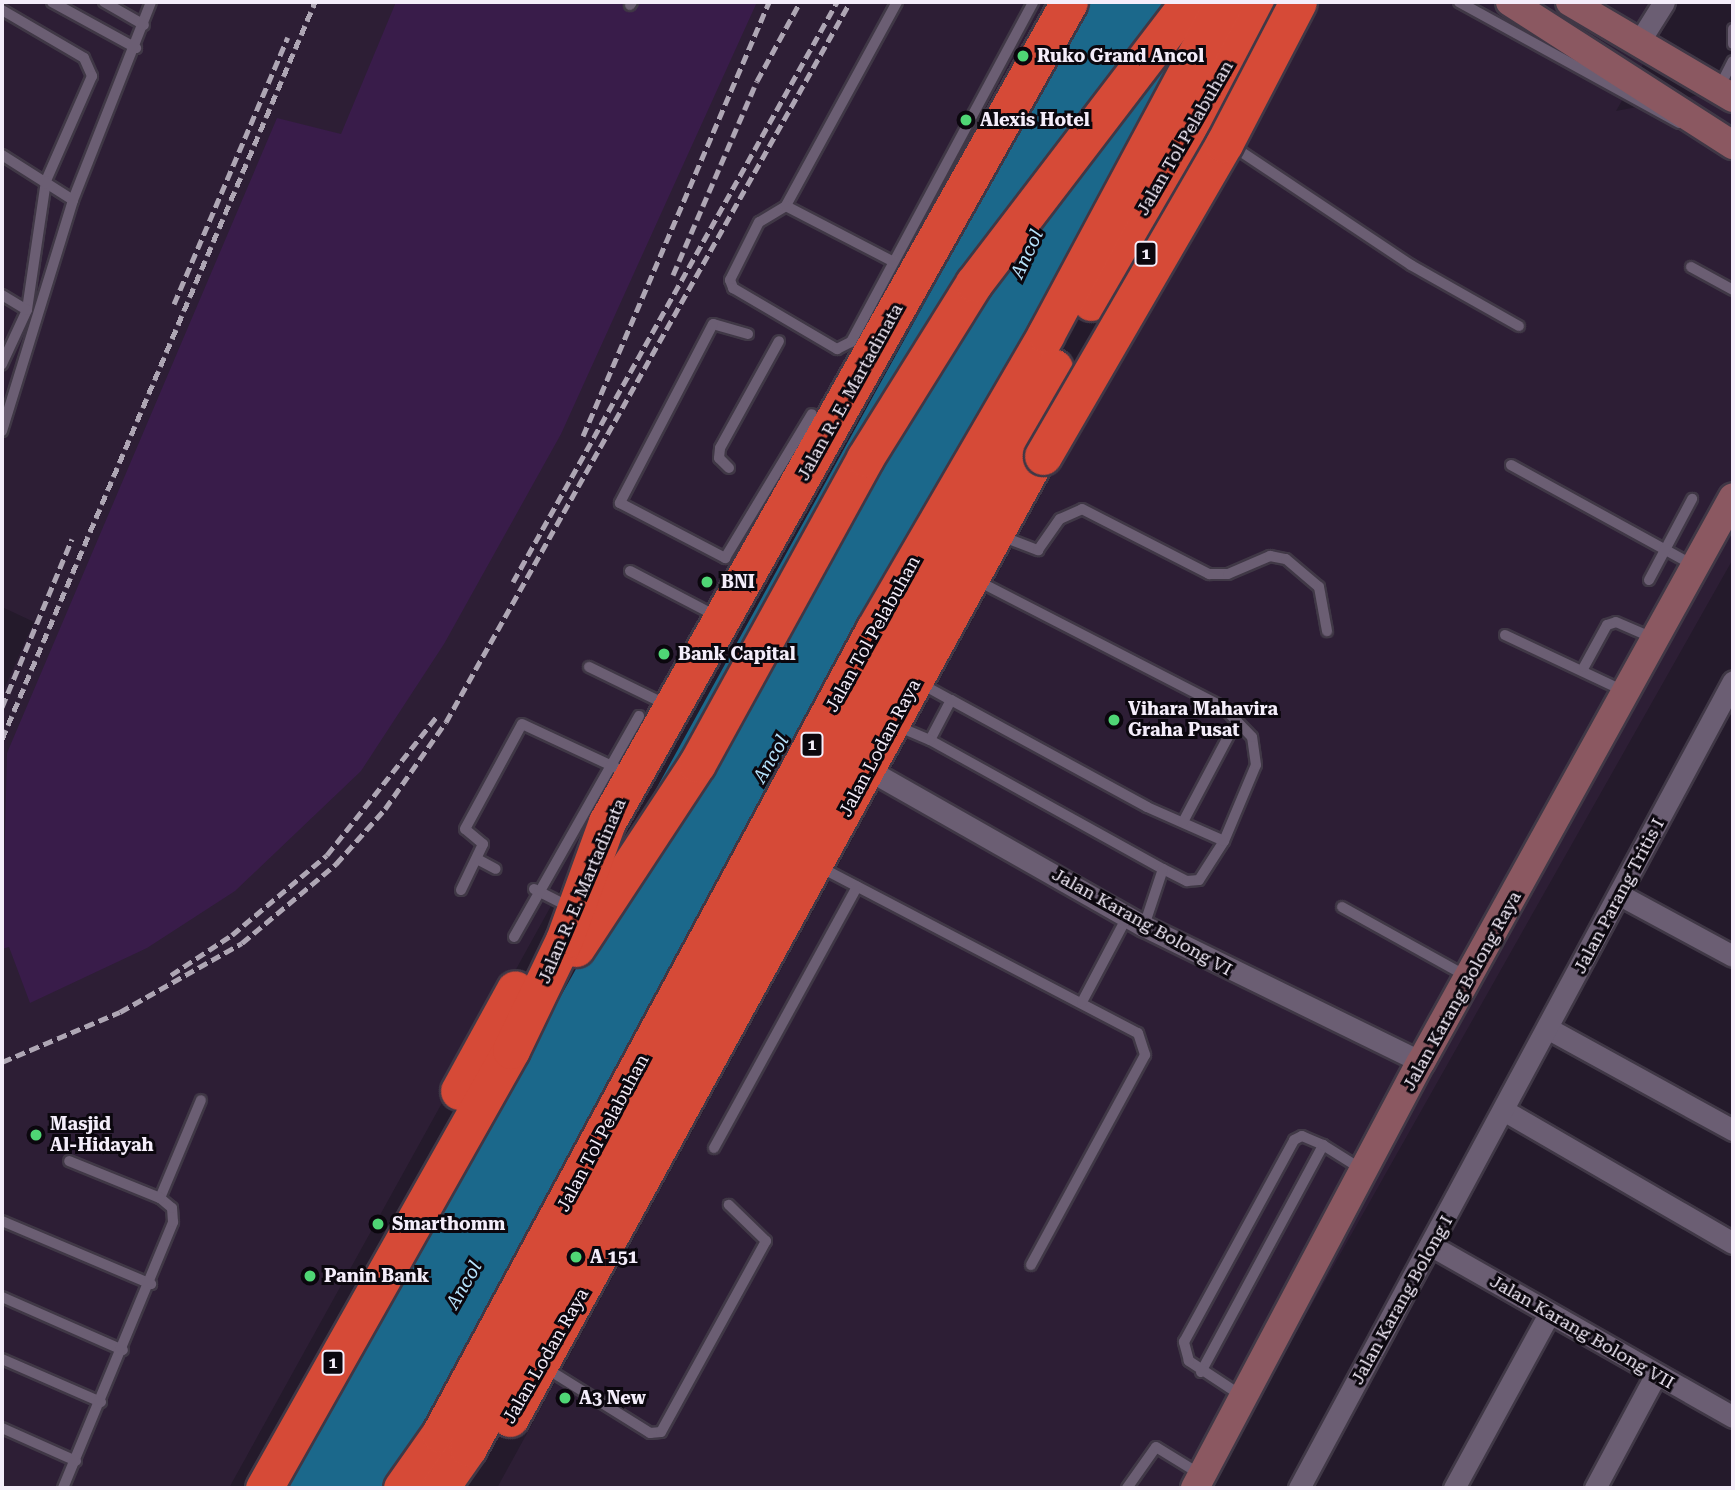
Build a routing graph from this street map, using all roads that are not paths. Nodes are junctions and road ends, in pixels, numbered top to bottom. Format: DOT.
graph roads {
  1 [pos="104,2"];
  2 [pos="151,2"];
  3 [pos="897,2"];
  4 [pos="1033,2"];
  5 [pos="1069,2"];
  6 [pos="1189,2"];
  7 [pos="1224,2"];
  8 [pos="1261,2"];
  9 [pos="1281,2"];
  10 [pos="1298,2"];
  11 [pos="1459,2"];
  12 [pos="1510,2"];
  13 [pos="1664,2"];
  14 [pos="1575,3"];
  15 [pos="61,4"];
  16 [pos="2,10"];
  17 [pos="144,25"];
  18 [pos="1733,29"];
  19 [pos="1639,42"];
  20 [pos="1733,44"];
  21 [pos="136,48"];
  22 [pos="1570,51"];
  23 [pos="1733,61"];
  24 [pos="1726,93"];
  25 [pos="1212,132"];
  26 [pos="1733,145"];
  27 [pos="2,155"];
  28 [pos="965,158"];
  29 [pos="46,181"];
  30 [pos="73,200"];
  31 [pos="786,206"];
  32 [pos="892,261"];
  33 [pos="1691,267"];
  34 [pos="1733,290"];
  35 [pos="2,295"];
  36 [pos="27,310"];
  37 [pos="1519,326"];
  38 [pos="748,334"];
  39 [pos="779,341"];
  40 [pos="2,364"];
  41 [pos="812,414"];
  42 [pos="2,431"];
  43 [pos="798,461"];
  44 [pos="1511,465"];
  45 [pos="729,468"];
  46 [pos="1733,497"];
  47 [pos="1692,499"];
  48 [pos="1003,519"];
  49 [pos="1665,550"];
  50 [pos="1693,565"];
  51 [pos="630,571"];
  52 [pos="970,578"];
  53 [pos="1649,580"];
  54 [pos="722,619"];
  55 [pos="1327,631"];
  56 [pos="1505,635"];
  57 [pos="1653,638"];
  58 [pos="589,667"];
  59 [pos="1584,667"];
  60 [pos="916,680"];
  61 [pos="1733,681"];
  62 [pos="1625,691"];
  63 [pos="951,700"];
  64 [pos="656,712"];
  65 [pos="1237,720"];
  66 [pos="892,724"];
  67 [pos="930,740"];
  68 [pos="622,770"];
  69 [pos="869,770"];
  70 [pos="607,822"];
  71 [pos="1183,822"];
  72 [pos="1224,841"];
  73 [pos="477,859"];
  74 [pos="817,865"];
  75 [pos="496,869"];
  76 [pos="1163,869"];
  77 [pos="857,887"];
  78 [pos="461,890"];
  79 [pos="545,894"];
  80 [pos="1620,895"];
  81 [pos="1342,907"];
  82 [pos="1135,921"];
  83 [pos="514,937"];
  84 [pos="1733,956"];
  85 [pos="1471,979"];
  86 [pos="1082,1002"];
  87 [pos="1549,1029"];
  88 [pos="511,1050"];
  89 [pos="1421,1062"];
  90 [pos="201,1100"];
  91 [pos="1505,1111"];
  92 [pos="1733,1130"];
  93 [pos="1323,1145"];
  94 [pos="714,1149"];
  95 [pos="69,1161"];
  96 [pos="1365,1171"];
  97 [pos="160,1198"];
  98 [pos="729,1205"];
  99 [pos="2,1221"];
  100 [pos="1733,1243"];
  101 [pos="1432,1246"];
  102 [pos="1031,1265"];
  103 [pos="151,1284"];
  104 [pos="2,1297"];
  105 [pos="1549,1314"];
  106 [pos="123,1350"];
  107 [pos="2,1359"];
  108 [pos="542,1366"];
  109 [pos="1201,1372"];
  110 [pos="1656,1374"];
  111 [pos="1245,1398"];
  112 [pos="101,1402"];
  113 [pos="1733,1417"];
  114 [pos="2,1428"];
  115 [pos="76,1461"];
  116 [pos="1199,1482"];
  117 [pos="63,1488"];
  118 [pos="243,1488"];
  119 [pos="264,1488"];
  120 [pos="402,1488"];
  121 [pos="440,1488"];
  122 [pos="467,1488"];
  123 [pos="1127,1488"];
  124 [pos="1299,1488"];
  125 [pos="1454,1488"];
  126 [pos="1595,1488"];
  1 -- 17 [label="lane"];
  2 -- 17 [label="lane"];
  3 -- 31 [label="lane"];
  4 -- 28 [label="lane"];
  5 -- 28 [label="highway, Jalan R. E. Martadinata / 1"];
  6 -- 88 [label="highway"];
  7 -- 120 [label="highway, Jalan Tol Pelabuhan / 1"];
  8 -- 121 [label="highway, Jalan Tol Pelabuhan / 1"];
  9 -- 25 [label="highway, Jalan Lodan Raya / 1"];
  10 -- 48 [label="highway, bridge"];
  11 -- 22 [label="lane"];
  12 -- 22 [label="street"];
  13 -- 19 [label="street"];
  14 -- 19 [label="street"];
  15 -- 21 [label="lane"];
  16 -- 29 [label="lane"];
  17 -- 21 [label="lane"];
  18 -- 20 [label="lane"];
  19 -- 24 [label="street"];
  21 -- 30 [label="lane"];
  22 -- 26 [label="street"];
  23 -- 24 [label="lane"];
  25 -- 37 [label="lane"];
  25 -- 48 [label="highway, Jalan Lodan Raya / 1"];
  27 -- 29 [label="lane"];
  28 -- 32 [label="lane"];
  28 -- 43 [label="highway, Jalan R. E. Martadinata / 1"];
  29 -- 30 [label="lane"];
  29 -- 36 [label="lane"];
  30 -- 42 [label="lane"];
  31 -- 32 [label="lane"];
  31 -- 32 [label="lane"];
  33 -- 34 [label="lane"];
  35 -- 36 [label="lane"];
  36 -- 40 [label="lane"];
  38 -- 43 [label="lane"];
  39 -- 45 [label="lane"];
  41 -- 43 [label="lane"];
  43 -- 54 [label="highway, Jalan R. E. Martadinata / 1"];
  44 -- 49 [label="lane"];
  46 -- 50 [label="street, Jalan Karang Bolong Raya"];
  47 -- 49 [label="lane"];
  48 -- 52 [label="highway, Jalan Lodan Raya / 1"];
  48 -- 55 [label="lane"];
  49 -- 50 [label="lane"];
  49 -- 53 [label="lane"];
  50 -- 57 [label="street, Jalan Karang Bolong Raya"];
  51 -- 54 [label="lane"];
  52 -- 60 [label="highway, Jalan Lodan Raya / 1"];
  52 -- 65 [label="lane"];
  54 -- 64 [label="highway, Jalan R. E. Martadinata / 1"];
  56 -- 59 [label="lane"];
  57 -- 59 [label="lane"];
  57 -- 62 [label="street, Jalan Karang Bolong Raya"];
  58 -- 64 [label="lane"];
  59 -- 62 [label="lane"];
  60 -- 63 [label="lane"];
  60 -- 66 [label="highway, Jalan Lodan Raya / 1"];
  61 -- 80 [label="street, Jalan Parang Tritis I"];
  62 -- 85 [label="street, Jalan Karang Bolong Raya"];
  63 -- 67 [label="lane"];
  63 -- 71 [label="lane"];
  64 -- 68 [label="highway, Jalan R. E. Martadinata / 1"];
  65 -- 71 [label="lane"];
  65 -- 72 [label="lane"];
  66 -- 67 [label="lane"];
  66 -- 69 [label="highway, Jalan Lodan Raya / 1"];
  67 -- 76 [label="lane"];
  68 -- 70 [label="highway, Jalan R. E. Martadinata / 1"];
  68 -- 73 [label="lane"];
  68 -- 79 [label="lane"];
  69 -- 74 [label="highway, Jalan Lodan Raya / 1"];
  69 -- 82 [label="street, Jalan Karang Bolong VI"];
  70 -- 79 [label="highway"];
  70 -- 88 [label="highway, Jalan R. E. Martadinata / 1"];
  71 -- 72 [label="lane"];
  72 -- 76 [label="lane"];
  73 -- 75 [label="lane"];
  73 -- 78 [label="lane"];
  74 -- 77 [label="lane"];
  74 -- 108 [label="highway, Jalan Lodan Raya / 1"];
  76 -- 82 [label="lane"];
  77 -- 86 [label="lane"];
  77 -- 94 [label="lane"];
  79 -- 83 [label="lane"];
  79 -- 118 [label="highway"];
  80 -- 84 [label="street"];
  80 -- 87 [label="street, Jalan Parang Tritis I"];
  81 -- 85 [label="lane"];
  82 -- 86 [label="lane"];
  82 -- 89 [label="street, Jalan Karang Bolong VI"];
  85 -- 89 [label="street, Jalan Karang Bolong Raya"];
  86 -- 102 [label="lane"];
  87 -- 91 [label="street, Jalan Parang Tritis I"];
  87 -- 92 [label="street"];
  88 -- 119 [label="highway, Jalan R. E. Martadinata / 1"];
  89 -- 96 [label="street, Jalan Karang Bolong Raya"];
  90 -- 97 [label="lane"];
  91 -- 100 [label="street"];
  91 -- 101 [label="street, Jalan Karang Bolong I"];
  93 -- 96 [label="lane"];
  93 -- 109 [label="lane"];
  93 -- 109 [label="lane"];
  95 -- 97 [label="lane"];
  96 -- 111 [label="street, Jalan Karang Bolong Raya"];
  97 -- 103 [label="lane"];
  98 -- 108 [label="lane"];
  99 -- 103 [label="lane"];
  101 -- 105 [label="street, Jalan Karang Bolong VII"];
  101 -- 124 [label="street, Jalan Karang Bolong I"];
  103 -- 106 [label="lane"];
  104 -- 106 [label="lane"];
  105 -- 110 [label="street, Jalan Karang Bolong VII"];
  105 -- 125 [label="street"];
  106 -- 112 [label="lane"];
  107 -- 112 [label="lane"];
  108 -- 122 [label="highway, Jalan Lodan Raya / 1"];
  109 -- 111 [label="lane"];
  110 -- 113 [label="street, Jalan Karang Bolong VII"];
  110 -- 126 [label="street"];
  111 -- 116 [label="street, Jalan Karang Bolong Raya"];
  112 -- 115 [label="lane"];
  114 -- 115 [label="lane"];
  115 -- 117 [label="lane"];
  116 -- 123 [label="lane"];
}
